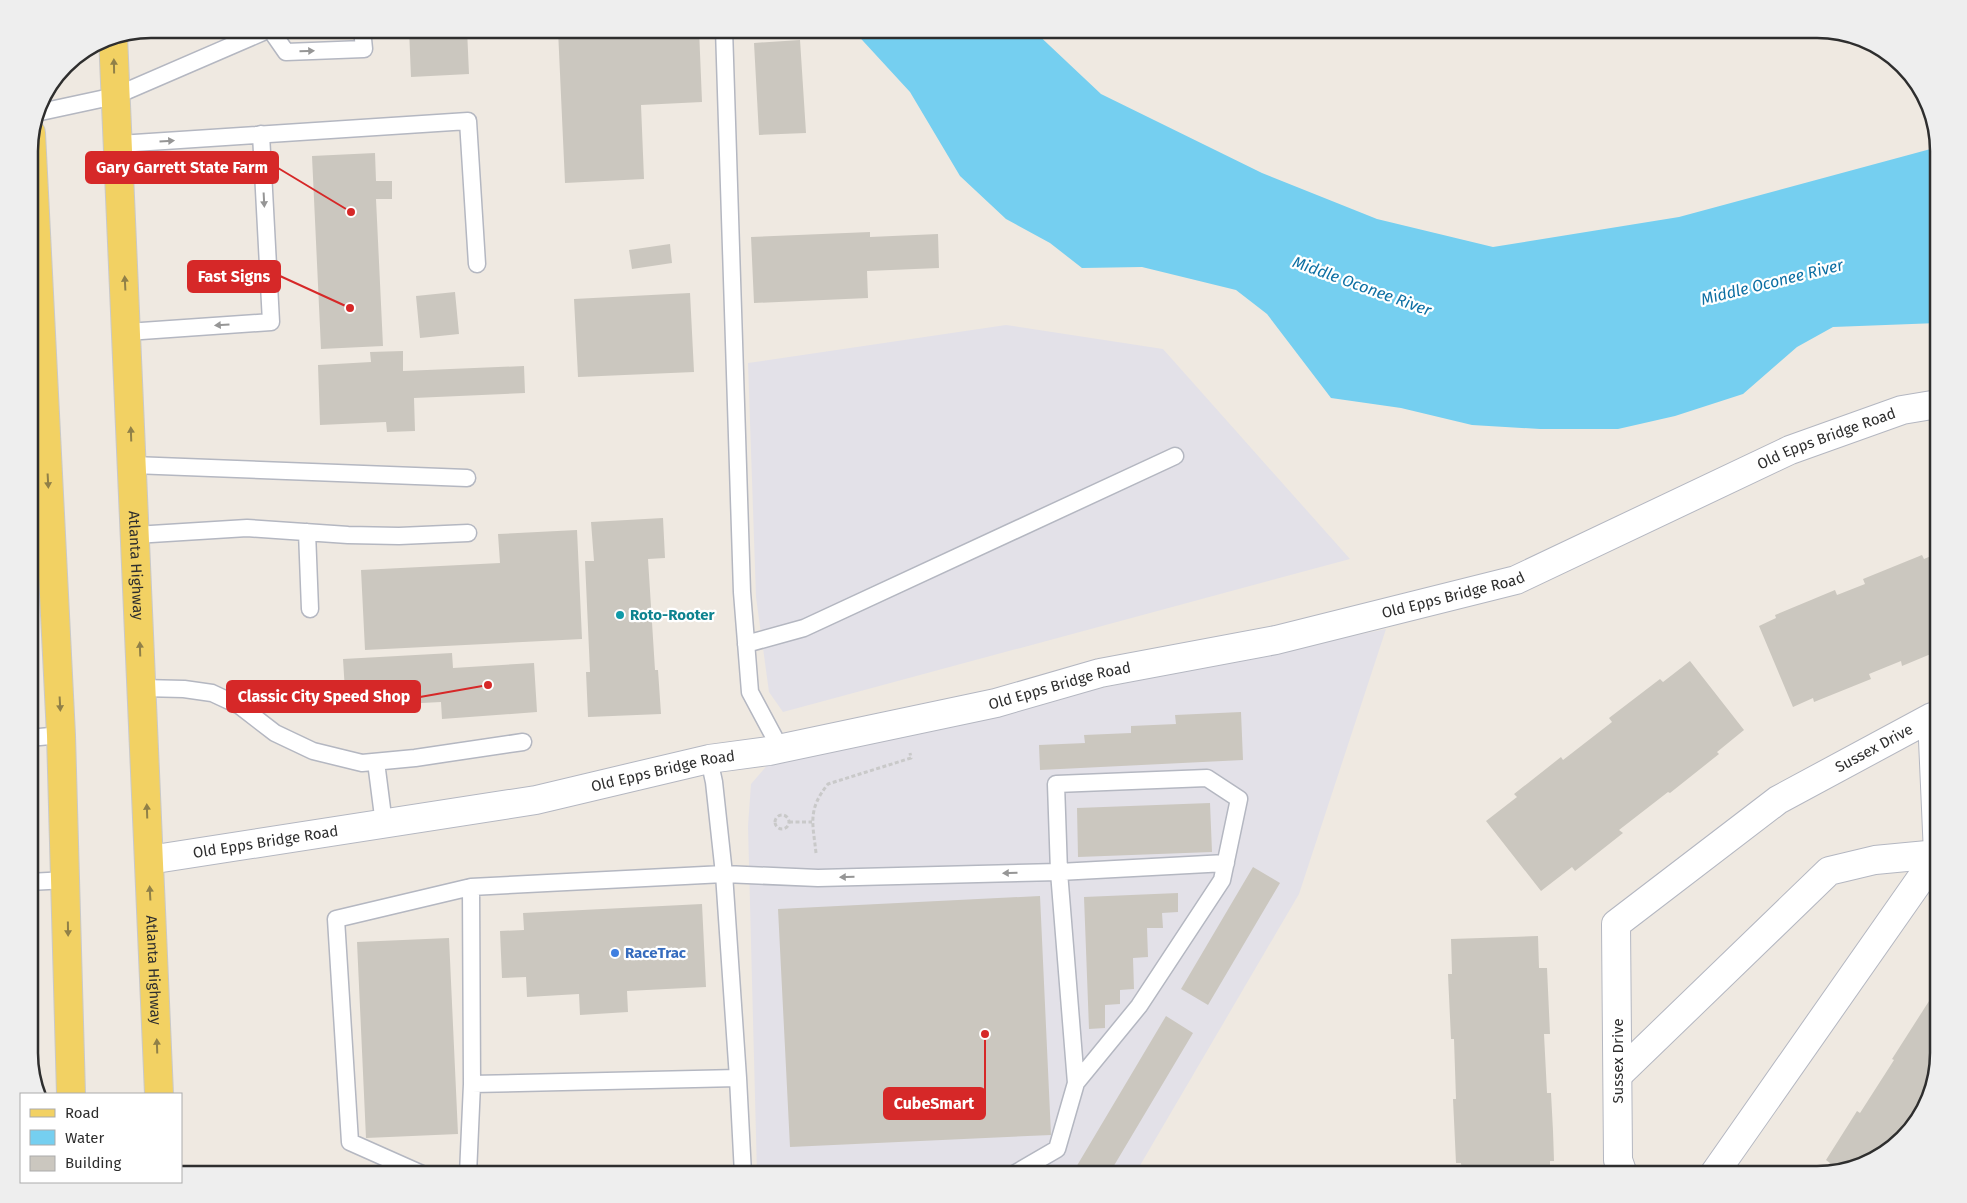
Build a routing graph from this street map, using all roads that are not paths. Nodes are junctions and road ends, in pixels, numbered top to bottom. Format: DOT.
graph roads {
  1 [pos="249,38"];
  2 [pos="276,38"];
  3 [pos="363,38"];
  4 [pos="724,38"];
  5 [pos="114,43"];
  6 [pos="115,96"];
  7 [pos="45,111"];
  8 [pos="261,134"];
  9 [pos="119,144"];
  10 [pos="476,264"];
  11 [pos="38,273"];
  12 [pos="127,332"];
  13 [pos="1929,405"];
  14 [pos="1175,456"];
  15 [pos="132,465"];
  16 [pos="467,478"];
  17 [pos="307,532"];
  18 [pos="468,533"];
  19 [pos="135,535"];
  20 [pos="310,608"];
  21 [pos="746,644"];
  22 [pos="142,688"];
  23 [pos="1930,717"];
  24 [pos="61,735"];
  25 [pos="38,737"];
  26 [pos="523,742"];
  27 [pos="780,748"];
  28 [pos="709,759"];
  29 [pos="376,762"];
  30 [pos="384,824"];
  31 [pos="1930,855"];
  32 [pos="149,860"];
  33 [pos="1226,863"];
  34 [pos="1930,866"];
  35 [pos="1059,872"];
  36 [pos="724,874"];
  37 [pos="67,880"];
  38 [pos="38,882"];
  39 [pos="471,887"];
  40 [pos="1618,1075"];
  41 [pos="738,1078"];
  42 [pos="1076,1083"];
  43 [pos="472,1084"];
  44 [pos="72,1093"];
  45 [pos="159,1093"];
  46 [pos="404,1166"];
  47 [pos="468,1166"];
  48 [pos="743,1166"];
  49 [pos="1028,1166"];
  50 [pos="1620,1166"];
  51 [pos="1720,1166"];
  1 -- 6 [label="lane"];
  2 -- 3 [label="lane, one-way"];
  4 -- 21 [label="lane"];
  6 -- 5 [label="main road, Atlanta Highway, one-way"];
  6 -- 7 [label="lane"];
  6 -- 9 [label="main road, Atlanta Highway"];
  9 -- 8 [label="lane, one-way"];
  8 -- 10 [label="lane"];
  8 -- 12 [label="lane, one-way"];
  12 -- 9 [label="main road, Atlanta Highway, one-way"];
  11 -- 24 [label="main road, one-way"];
  15 -- 12 [label="main road, Atlanta Highway, one-way"];
  13 -- 27 [label="street, Old Epps Bridge Road"];
  14 -- 21 [label="lane"];
  15 -- 16 [label="lane"];
  15 -- 19 [label="main road, Atlanta Highway"];
  17 -- 18 [label="lane"];
  17 -- 19 [label="lane"];
  17 -- 20 [label="lane"];
  22 -- 19 [label="main road, Atlanta Highway, one-way"];
  21 -- 27 [label="lane"];
  22 -- 29 [label="lane"];
  32 -- 22 [label="main road, Atlanta Highway, one-way"];
  23 -- 40 [label="street, Sussex Drive"];
  24 -- 25 [label="lane"];
  24 -- 37 [label="main road"];
  26 -- 29 [label="lane"];
  27 -- 28 [label="street, Old Epps Bridge Road"];
  28 -- 30 [label="street, Old Epps Bridge Road"];
  28 -- 36 [label="lane"];
  29 -- 30 [label="lane"];
  30 -- 32 [label="street, Old Epps Bridge Road"];
  31 -- 40 [label="street"];
  45 -- 32 [label="main road, Atlanta Highway, one-way"];
  33 -- 35 [label="lane"];
  33 -- 35 [label="lane"];
  33 -- 42 [label="lane"];
  34 -- 51 [label="street"];
  35 -- 36 [label="lane, one-way"];
  35 -- 42 [label="lane"];
  36 -- 39 [label="lane"];
  36 -- 41 [label="lane"];
  37 -- 38 [label="lane"];
  37 -- 44 [label="main road, one-way"];
  39 -- 43 [label="lane"];
  39 -- 46 [label="lane"];
  40 -- 50 [label="street, Sussex Drive"];
  41 -- 43 [label="lane"];
  41 -- 48 [label="lane"];
  42 -- 49 [label="lane"];
  43 -- 47 [label="lane"];
}
